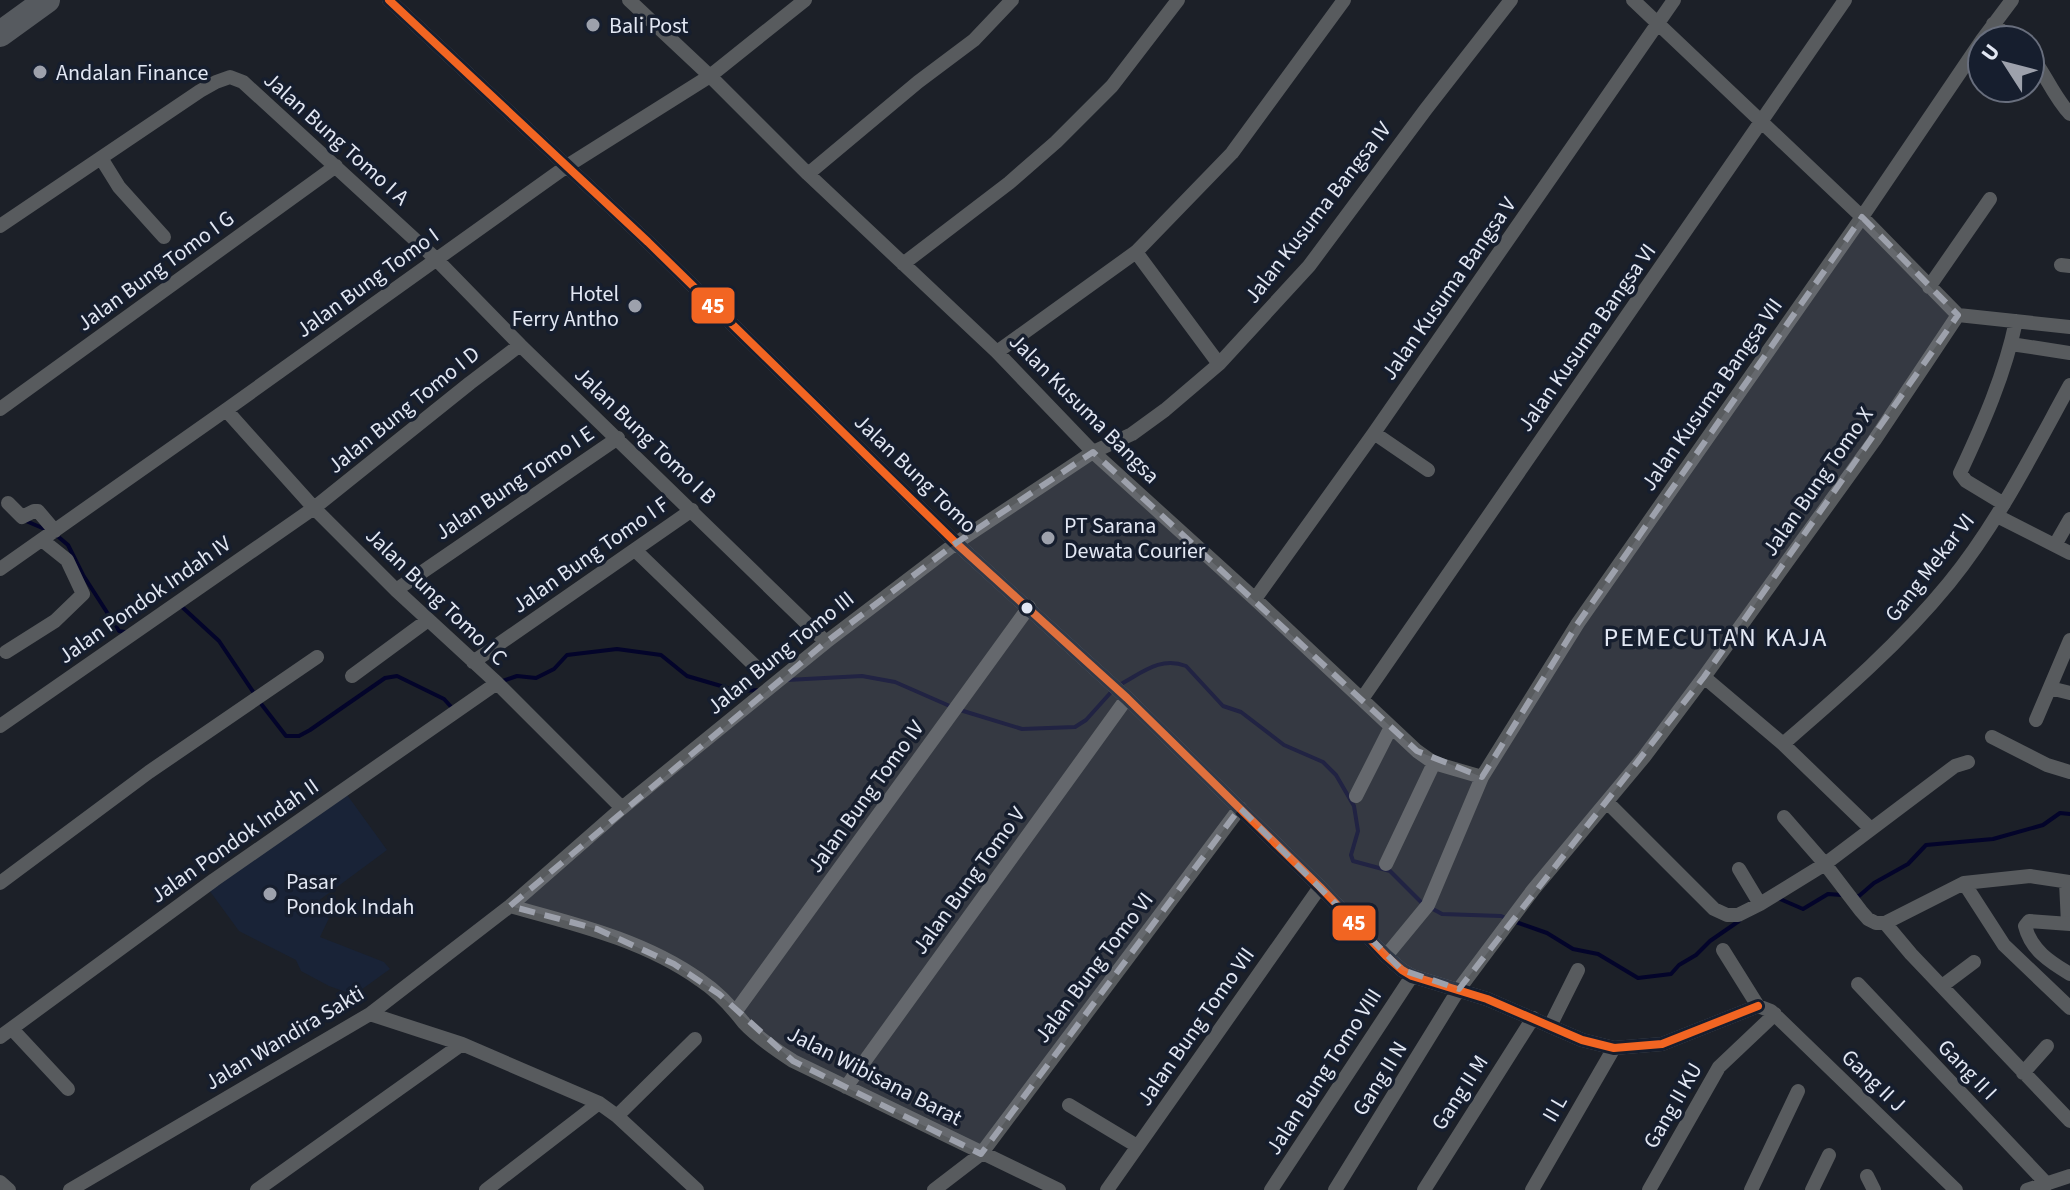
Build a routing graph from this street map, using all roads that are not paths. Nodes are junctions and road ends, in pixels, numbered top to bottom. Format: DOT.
graph roads {
  1 [pos="47,0"];
  2 [pos="389,0"];
  3 [pos="629,0"];
  4 [pos="805,0"];
  5 [pos="1012,0"];
  6 [pos="1178,0"];
  7 [pos="1344,0"];
  8 [pos="1511,0"];
  9 [pos="1633,0"];
  10 [pos="1674,0"];
  11 [pos="1845,0"];
  12 [pos="2012,0"];
  13 [pos="1658,24"];
  14 [pos="1993,24"];
  15 [pos="0,34"];
  16 [pos="1966,64"];
  17 [pos="710,76"];
  18 [pos="2046,78"];
  19 [pos="2070,114"];
  20 [pos="1762,121"];
  21 [pos="101,158"];
  22 [pos="336,166"];
  23 [pos="567,166"];
  24 [pos="808,174"];
  25 [pos="1990,199"];
  26 [pos="1862,217"];
  27 [pos="0,226"];
  28 [pos="164,237"];
  29 [pos="1136,252"];
  30 [pos="436,259"];
  31 [pos="903,264"];
  32 [pos="1929,287"];
  33 [pos="1958,315"];
  34 [pos="2016,321"];
  35 [pos="2070,327"];
  36 [pos="2011,344"];
  37 [pos="520,345"];
  38 [pos="997,352"];
  39 [pos="2070,353"];
  40 [pos="1219,364"];
  41 [pos="2070,385"];
  42 [pos="0,409"];
  43 [pos="226,410"];
  44 [pos="1374,433"];
  45 [pos="618,438"];
  46 [pos="1093,452"];
  47 [pos="1428,470"];
  48 [pos="8,503"];
  49 [pos="314,508"];
  50 [pos="692,510"];
  51 [pos="2000,510"];
  52 [pos="2070,519"];
  53 [pos="55,531"];
  54 [pos="42,540"];
  55 [pos="956,543"];
  56 [pos="2055,545"];
  57 [pos="635,550"];
  58 [pos="2070,553"];
  59 [pos="0,569"];
  60 [pos="396,590"];
  61 [pos="1255,599"];
  62 [pos="1029,607"];
  63 [pos="428,620"];
  64 [pos="2070,640"];
  65 [pos="826,642"];
  66 [pos="6,652"];
  67 [pos="317,657"];
  68 [pos="473,662"];
  69 [pos="754,665"];
  70 [pos="352,676"];
  71 [pos="1704,677"];
  72 [pos="497,683"];
  73 [pos="2050,688"];
  74 [pos="2070,693"];
  75 [pos="1127,698"];
  76 [pos="1362,699"];
  77 [pos="2036,720"];
  78 [pos="0,726"];
  79 [pos="1391,727"];
  80 [pos="1992,737"];
  81 [pos="1783,744"];
  82 [pos="1968,762"];
  83 [pos="1434,763"];
  84 [pos="2070,772"];
  85 [pos="1482,777"];
  86 [pos="1356,796"];
  87 [pos="1607,802"];
  88 [pos="622,808"];
  89 [pos="1240,808"];
  90 [pos="1784,817"];
  91 [pos="1871,829"];
  92 [pos="1386,864"];
  93 [pos="1825,864"];
  94 [pos="1739,869"];
  95 [pos="2068,882"];
  96 [pos="0,883"];
  97 [pos="1964,883"];
  98 [pos="1320,887"];
  99 [pos="1760,904"];
  100 [pos="510,906"];
  101 [pos="1885,923"];
  102 [pos="2069,924"];
  103 [pos="1723,950"];
  104 [pos="1386,956"];
  105 [pos="1974,962"];
  106 [pos="1578,970"];
  107 [pos="2070,974"];
  108 [pos="1412,976"];
  109 [pos="1858,984"];
  110 [pos="1942,986"];
  111 [pos="1459,989"];
  112 [pos="1758,1006"];
  113 [pos="2070,1008"];
  114 [pos="736,1011"];
  115 [pos="370,1014"];
  116 [pos="1775,1014"];
  117 [pos="1533,1018"];
  118 [pos="1550,1026"];
  119 [pos="6,1033"];
  120 [pos="695,1039"];
  121 [pos="462,1044"];
  122 [pos="2047,1046"];
  123 [pos="1614,1048"];
  124 [pos="2023,1073"];
  125 [pos="846,1087"];
  126 [pos="68,1089"];
  127 [pos="1798,1091"];
  128 [pos="599,1103"];
  129 [pos="1069,1105"];
  130 [pos="617,1116"];
  131 [pos="2070,1121"];
  132 [pos="1137,1146"];
  133 [pos="981,1154"];
  134 [pos="1829,1155"];
  135 [pos="1867,1176"];
  136 [pos="0,1182"];
  137 [pos="2061,1182"];
  138 [pos="9,1190"];
  139 [pos="70,1190"];
  140 [pos="257,1190"];
  141 [pos="486,1190"];
  142 [pos="697,1190"];
  143 [pos="934,1190"];
  144 [pos="1059,1190"];
  145 [pos="1107,1190"];
  146 [pos="1271,1190"];
  147 [pos="1335,1190"];
  148 [pos="1424,1190"];
  149 [pos="1532,1190"];
  150 [pos="1649,1190"];
  151 [pos="1751,1190"];
  152 [pos="1812,1190"];
  153 [pos="1874,1190"];
  154 [pos="1956,1190"];
  155 [pos="2027,1190"];
  1 -- 15 [label="highway"];
  2 -- 23 [label="street, Jalan Bung Tomo"];
  3 -- 17 [label="street, Jalan Kusuma Bangsa"];
  4 -- 17 [label="street, Jalan Bung Tomo I"];
  5 -- 24 [label="street"];
  6 -- 31 [label="street"];
  7 -- 29 [label="street"];
  8 -- 40 [label="street, Jalan Kusuma Bangsa IV"];
  9 -- 13 [label="street"];
  10 -- 13 [label="street, Jalan Kusuma Bangsa V"];
  11 -- 20 [label="street, Jalan Kusuma Bangsa VI"];
  12 -- 14 [label="street, Jalan Kusuma Bangsa VII"];
  13 -- 20 [label="street"];
  13 -- 44 [label="street, Jalan Kusuma Bangsa V"];
  16 -- 26 [label="street, Jalan Kusuma Bangsa VII"];
  17 -- 23 [label="street, Jalan Bung Tomo I"];
  17 -- 24 [label="street, Jalan Kusuma Bangsa"];
  18 -- 19 [label="street"];
  20 -- 26 [label="street"];
  20 -- 76 [label="street, Jalan Kusuma Bangsa VI"];
  21 -- 22 [label="street, Jalan Bung Tomo I A"];
  21 -- 27 [label="street, Jalan Bung Tomo I A"];
  21 -- 28 [label="street"];
  22 -- 30 [label="street, Jalan Bung Tomo I A"];
  22 -- 42 [label="street, Jalan Bung Tomo I G"];
  23 -- 30 [label="street, Jalan Bung Tomo I"];
  23 -- 55 [label="street, Jalan Bung Tomo"];
  24 -- 31 [label="street, Jalan Kusuma Bangsa"];
  25 -- 32 [label="street"];
  26 -- 32 [label="street"];
  26 -- 85 [label="street, Jalan Kusuma Bangsa VII"];
  29 -- 38 [label="street"];
  29 -- 40 [label="street"];
  30 -- 37 [label="street, Jalan Bung Tomo I B"];
  30 -- 43 [label="street, Jalan Bung Tomo I"];
  31 -- 38 [label="street, Jalan Kusuma Bangsa"];
  32 -- 33 [label="street"];
  33 -- 34 [label="street"];
  33 -- 71 [label="street, Jalan Bung Tomo X"];
  34 -- 35 [label="street"];
  34 -- 36 [label="street"];
  36 -- 39 [label="street"];
  36 -- 51 [label="street"];
  37 -- 45 [label="street, Jalan Bung Tomo I B"];
  37 -- 49 [label="street, Jalan Bung Tomo I D"];
  38 -- 46 [label="street, Jalan Kusuma Bangsa"];
  40 -- 46 [label="street, Jalan Kusuma Bangsa IV"];
  41 -- 51 [label="street, Gang Mekar VI"];
  43 -- 49 [label="street, Jalan Bung Tomo I C"];
  43 -- 53 [label="street, Jalan Bung Tomo I"];
  44 -- 47 [label="street"];
  44 -- 61 [label="street, Jalan Kusuma Bangsa V"];
  45 -- 50 [label="street, Jalan Bung Tomo I B"];
  45 -- 60 [label="street, Jalan Bung Tomo I E"];
  46 -- 55 [label="street, Jalan Bung Tomo III"];
  46 -- 61 [label="street, Jalan Kusuma Bangsa"];
  48 -- 53 [label="street"];
  49 -- 60 [label="street, Jalan Bung Tomo I C"];
  49 -- 78 [label="street, Jalan Pondok Indah IV"];
  50 -- 57 [label="street, Jalan Bung Tomo I F"];
  50 -- 65 [label="street, Jalan Bung Tomo I B"];
  51 -- 56 [label="street"];
  51 -- 81 [label="street, Gang Mekar VI"];
  52 -- 56 [label="street"];
  53 -- 54 [label="street, Jalan Bung Tomo I"];
  54 -- 59 [label="street, Jalan Bung Tomo I"];
  54 -- 66 [label="street"];
  55 -- 62 [label="street, Jalan Bung Tomo"];
  55 -- 65 [label="street, Jalan Bung Tomo III"];
  56 -- 58 [label="street"];
  57 -- 68 [label="street, Jalan Bung Tomo I F"];
  57 -- 69 [label="street"];
  60 -- 63 [label="street, Jalan Bung Tomo I C"];
  61 -- 76 [label="street, Jalan Kusuma Bangsa"];
  62 -- 75 [label="street, Jalan Bung Tomo"];
  62 -- 114 [label="street, Jalan Bung Tomo IV"];
  63 -- 68 [label="street, Jalan Bung Tomo I C"];
  63 -- 70 [label="street"];
  64 -- 73 [label="street"];
  65 -- 88 [label="street, Jalan Bung Tomo III"];
  67 -- 96 [label="street"];
  68 -- 72 [label="street, Jalan Bung Tomo I C"];
  71 -- 81 [label="street"];
  71 -- 87 [label="street, Jalan Bung Tomo X"];
  72 -- 88 [label="street, Jalan Bung Tomo I C"];
  72 -- 119 [label="street, Jalan Pondok Indah II"];
  73 -- 74 [label="street"];
  73 -- 77 [label="street"];
  75 -- 89 [label="street, Jalan Bung Tomo"];
  75 -- 125 [label="street, Jalan Bung Tomo V"];
  76 -- 79 [label="street, Jalan Kusuma Bangsa"];
  79 -- 83 [label="street, Jalan Kusuma Bangsa"];
  79 -- 86 [label="street"];
  80 -- 84 [label="street"];
  81 -- 91 [label="street"];
  82 -- 91 [label="street"];
  83 -- 85 [label="street, Jalan Kusuma Bangsa"];
  83 -- 92 [label="street"];
  85 -- 104 [label="street, Jalan Kusuma Bangsa VII"];
  87 -- 99 [label="street"];
  87 -- 111 [label="street, Jalan Bung Tomo X"];
  88 -- 100 [label="street, Jalan Bung Tomo III"];
  89 -- 98 [label="street, Jalan Bung Tomo"];
  89 -- 133 [label="street, Jalan Bung Tomo VI"];
  90 -- 93 [label="street"];
  91 -- 93 [label="street"];
  93 -- 99 [label="street"];
  93 -- 101 [label="street"];
  94 -- 99 [label="street"];
  95 -- 97 [label="street"];
  95 -- 102 [label="street"];
  97 -- 101 [label="street"];
  97 -- 113 [label="street"];
  98 -- 104 [label="street, Jalan Bung Tomo"];
  98 -- 132 [label="street, Jalan Bung Tomo VII"];
  100 -- 114 [label="street, Jalan Wibisana Barat"];
  100 -- 115 [label="street, Jalan Wandira Sakti"];
  101 -- 110 [label="street"];
  102 -- 107 [label="street"];
  103 -- 112 [label="street"];
  104 -- 108 [label="street, Jalan Bung Tomo"];
  105 -- 110 [label="street"];
  106 -- 118 [label="street"];
  108 -- 111 [label="street"];
  108 -- 146 [label="street, Jalan Bung Tomo VIII"];
  109 -- 137 [label="street, Gang II I"];
  110 -- 124 [label="street"];
  111 -- 117 [label="street"];
  111 -- 147 [label="street, Gang II N"];
  112 -- 116 [label="street, Gang II J"];
  112 -- 123 [label="street"];
  114 -- 125 [label="street, Jalan Wibisana Barat"];
  115 -- 121 [label="street"];
  115 -- 139 [label="street, Jalan Wandira Sakti"];
  116 -- 150 [label="street, Gang II KU"];
  116 -- 154 [label="street, Gang II J"];
  117 -- 118 [label="street"];
  117 -- 148 [label="street, Gang II M"];
  118 -- 123 [label="street"];
  119 -- 126 [label="street"];
  120 -- 130 [label="street"];
  121 -- 128 [label="street"];
  121 -- 140 [label="street"];
  122 -- 124 [label="street"];
  123 -- 149 [label="street, II L"];
  124 -- 131 [label="street"];
  125 -- 133 [label="street, Jalan Wibisana Barat"];
  127 -- 151 [label="street"];
  128 -- 130 [label="street"];
  128 -- 141 [label="street"];
  129 -- 132 [label="street"];
  130 -- 142 [label="street"];
  132 -- 145 [label="street, Jalan Bung Tomo VII"];
  133 -- 143 [label="street, Jalan Bung Tomo VI"];
  133 -- 144 [label="street, Jalan Wibisana Barat"];
  134 -- 152 [label="street"];
  135 -- 153 [label="street"];
  136 -- 138 [label="street"];
  137 -- 155 [label="street"];
}
